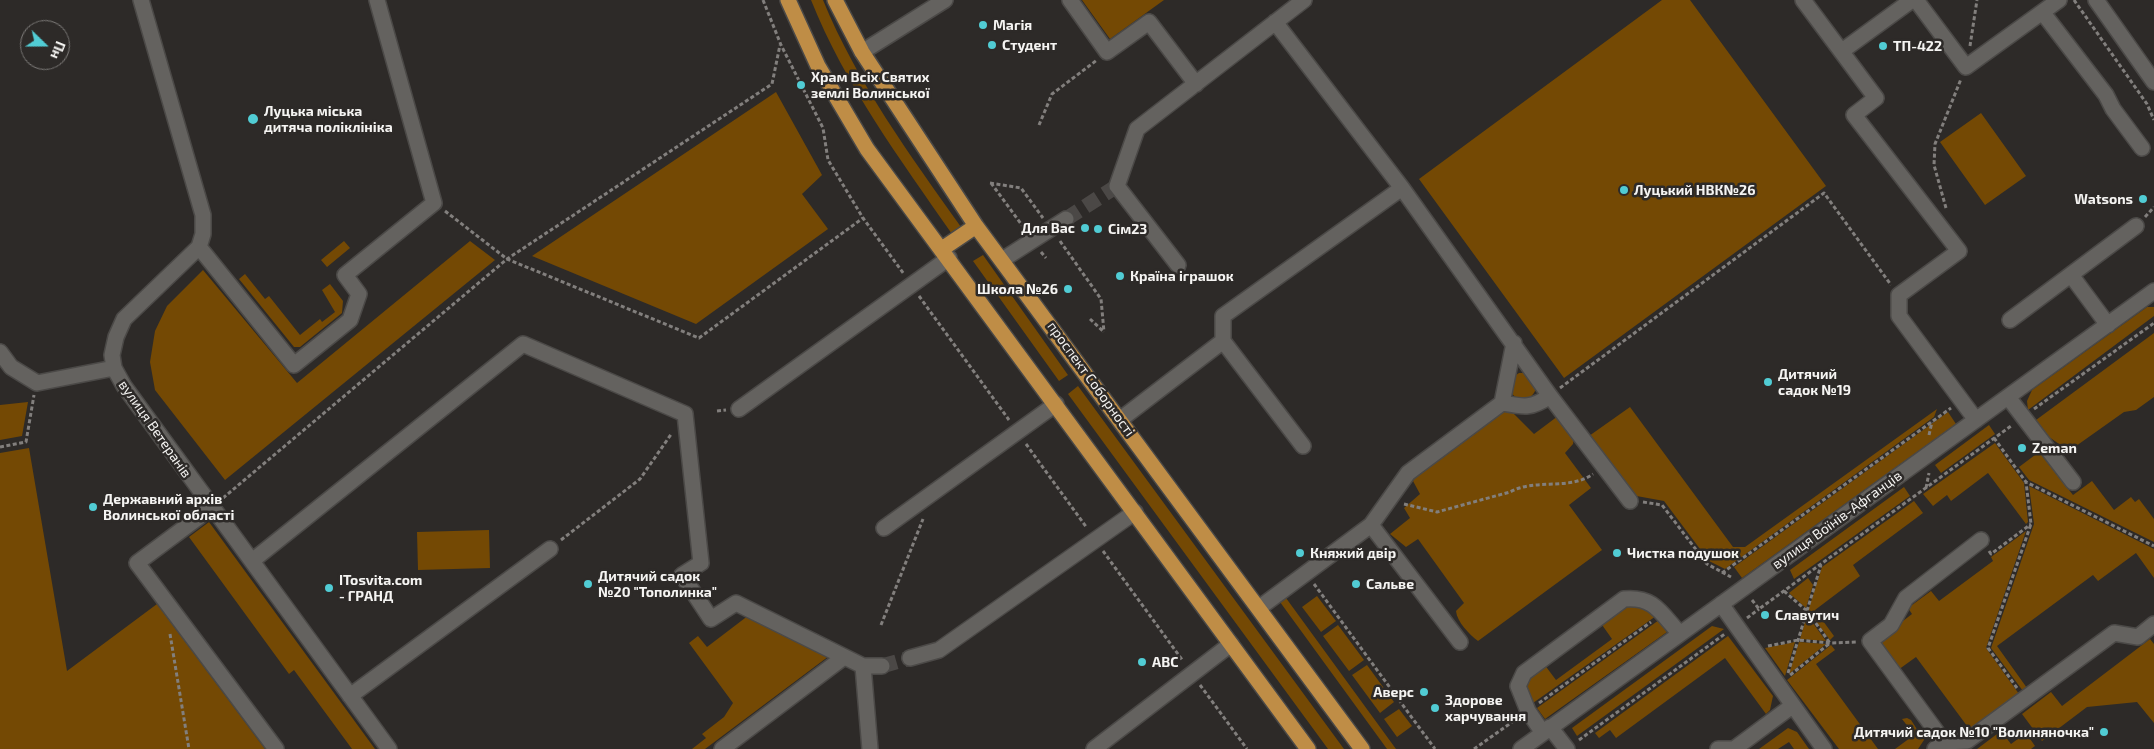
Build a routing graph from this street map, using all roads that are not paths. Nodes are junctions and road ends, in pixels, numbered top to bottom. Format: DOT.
graph roads {
  1 [pos="141,0"];
  2 [pos="378,0"];
  3 [pos="788,0"];
  4 [pos="835,0"];
  5 [pos="945,0"];
  6 [pos="1070,0"];
  7 [pos="1304,0"];
  8 [pos="1803,0"];
  9 [pos="1914,0"];
  10 [pos="2059,0"];
  11 [pos="2096,0"];
  12 [pos="2043,13"];
  13 [pos="1275,22"];
  14 [pos="862,52"];
  15 [pos="1842,52"];
  16 [pos="2154,82"];
  17 [pos="1196,84"];
  18 [pos="2142,148"];
  19 [pos="1402,188"];
  20 [pos="1066,219"];
  21 [pos="976,226"];
  22 [pos="2136,226"];
  23 [pos="199,247"];
  24 [pos="946,254"];
  25 [pos="1002,260"];
  26 [pos="1178,265"];
  27 [pos="2071,275"];
  28 [pos="2154,291"];
  29 [pos="2010,320"];
  30 [pos="2108,325"];
  31 [pos="1223,341"];
  32 [pos="1514,343"];
  33 [pos="0,352"];
  34 [pos="114,368"];
  35 [pos="1550,396"];
  36 [pos="2008,397"];
  37 [pos="1502,403"];
  38 [pos="1056,404"];
  39 [pos="739,409"];
  40 [pos="1120,419"];
  41 [pos="1976,420"];
  42 [pos="1303,446"];
  43 [pos="2073,482"];
  44 [pos="1630,500"];
  45 [pos="211,508"];
  46 [pos="1135,512"];
  47 [pos="1371,525"];
  48 [pos="884,528"];
  49 [pos="1981,540"];
  50 [pos="550,549"];
  51 [pos="252,561"];
  52 [pos="1721,604"];
  53 [pos="1259,608"];
  54 [pos="2153,627"];
  55 [pos="1680,634"];
  56 [pos="1460,642"];
  57 [pos="1231,644"];
  58 [pos="844,657"];
  59 [pos="910,658"];
  60 [pos="863,666"];
  61 [pos="882,666"];
  62 [pos="350,696"];
  63 [pos="1792,706"];
  64 [pos="1547,730"];
  65 [pos="1940,745"];
  66 [pos="276,749"];
  67 [pos="389,749"];
  68 [pos="722,749"];
  69 [pos="870,749"];
  70 [pos="1094,749"];
  71 [pos="1308,749"];
  72 [pos="1362,749"];
  73 [pos="1521,749"];
  74 [pos="1567,749"];
  75 [pos="1718,749"];
  76 [pos="1824,749"];
  1 -- 23 [label="street"];
  2 -- 23 [label="street"];
  3 -- 24 [label="main road"];
  4 -- 14 [label="main road, проспект Соборності"];
  5 -- 14 [label="street"];
  6 -- 17 [label="street"];
  7 -- 13 [label="street"];
  8 -- 15 [label="street"];
  9 -- 12 [label="street"];
  9 -- 15 [label="street"];
  10 -- 12 [label="street"];
  11 -- 16 [label="street"];
  12 -- 18 [label="street"];
  13 -- 17 [label="street"];
  13 -- 19 [label="street"];
  14 -- 21 [label="main road, проспект Соборності"];
  15 -- 41 [label="street"];
  17 -- 26 [label="street"];
  19 -- 31 [label="street"];
  19 -- 32 [label="street"];
  20 -- 25 [label="street"];
  21 -- 24 [label="main road"];
  21 -- 25 [label="main road, проспект Соборності"];
  22 -- 27 [label="street"];
  23 -- 34 [label="street, вулиця Ветеранів"];
  24 -- 38 [label="main road"];
  24 -- 39 [label="street"];
  25 -- 40 [label="main road, проспект Соборності"];
  27 -- 29 [label="street"];
  27 -- 30 [label="street"];
  28 -- 30 [label="street, вулиця Воїнів-Афганців"];
  30 -- 36 [label="street, вулиця Воїнів-Афганців"];
  31 -- 40 [label="street"];
  31 -- 42 [label="street"];
  32 -- 35 [label="street"];
  32 -- 37 [label="street"];
  33 -- 34 [label="street"];
  34 -- 45 [label="street, вулиця Ветеранів"];
  35 -- 37 [label="street"];
  35 -- 44 [label="street"];
  36 -- 41 [label="street, вулиця Воїнів-Афганців"];
  36 -- 43 [label="street"];
  37 -- 47 [label="street"];
  38 -- 46 [label="main road"];
  38 -- 48 [label="street"];
  40 -- 53 [label="main road, проспект Соборності"];
  41 -- 52 [label="street, вулиця Воїнів-Афганців"];
  45 -- 51 [label="street, вулиця Ветеранів"];
  45 -- 66 [label="street"];
  46 -- 57 [label="main road"];
  46 -- 59 [label="street"];
  47 -- 53 [label="street"];
  47 -- 56 [label="street"];
  49 -- 65 [label="street"];
  50 -- 62 [label="street"];
  51 -- 58 [label="street"];
  51 -- 62 [label="street, вулиця Ветеранів"];
  52 -- 55 [label="street, вулиця Воїнів-Афганців"];
  52 -- 63 [label="street"];
  53 -- 72 [label="main road, проспект Соборності"];
  54 -- 65 [label="street"];
  55 -- 64 [label="street, вулиця Воїнів-Афганців"];
  55 -- 64 [label="street"];
  57 -- 70 [label="street"];
  57 -- 71 [label="main road"];
  58 -- 60 [label="street"];
  58 -- 68 [label="street"];
  60 -- 61 [label="street"];
  60 -- 69 [label="street"];
  62 -- 67 [label="street, вулиця Ветеранів"];
  63 -- 75 [label="street"];
  63 -- 76 [label="street"];
  64 -- 73 [label="street, вулиця Воїнів-Афганців"];
  64 -- 74 [label="street"];
}
